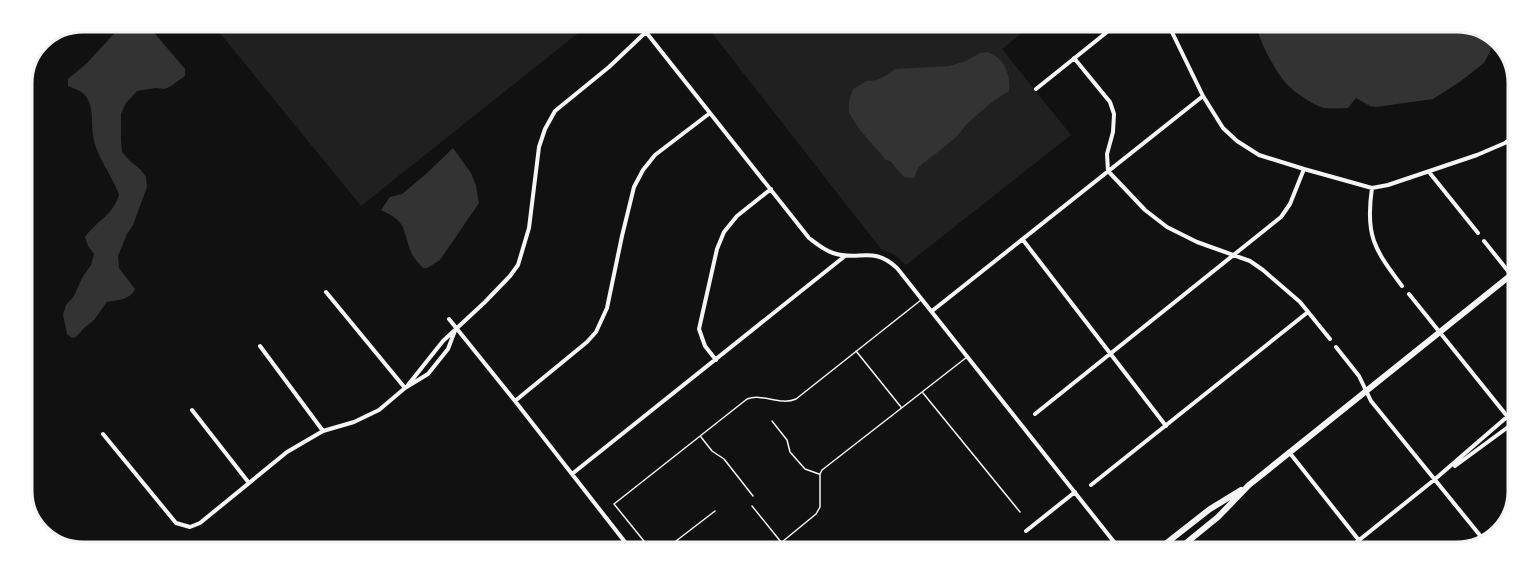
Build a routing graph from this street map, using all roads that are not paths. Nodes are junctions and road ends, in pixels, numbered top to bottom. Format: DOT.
graph roads {
  1 [pos="646,32"];
  2 [pos="1107,32"];
  3 [pos="1172,32"];
  4 [pos="1074,58"];
  5 [pos="1035,89"];
  6 [pos="1203,96"];
  7 [pos="710,113"];
  8 [pos="1507,142"];
  9 [pos="1304,169"];
  10 [pos="1108,171"];
  11 [pos="1430,172"];
  12 [pos="1372,188"];
  13 [pos="771,189"];
  14 [pos="1478,233"];
  15 [pos="1023,240"];
  16 [pos="1484,241"];
  17 [pos="1234,255"];
  18 [pos="846,256"];
  19 [pos="1507,267"];
  20 [pos="1507,282"];
  21 [pos="1402,286"];
  22 [pos="326,292"];
  23 [pos="1409,294"];
  24 [pos="922,299"];
  25 [pos="932,311"];
  26 [pos="1308,312"];
  27 [pos="449,319"];
  28 [pos="456,328"];
  29 [pos="1439,332"];
  30 [pos="1330,339"];
  31 [pos="260,346"];
  32 [pos="1336,347"];
  33 [pos="856,351"];
  34 [pos="1111,354"];
  35 [pos="968,356"];
  36 [pos="716,360"];
  37 [pos="405,388"];
  38 [pos="1367,391"];
  39 [pos="922,392"];
  40 [pos="515,400"];
  41 [pos="902,408"];
  42 [pos="192,410"];
  43 [pos="1035,414"];
  44 [pos="1508,417"];
  45 [pos="772,421"];
  46 [pos="1166,426"];
  47 [pos="1508,429"];
  48 [pos="324,431"];
  49 [pos="103,434"];
  50 [pos="700,436"];
  51 [pos="1289,452"];
  52 [pos="572,474"];
  53 [pos="820,474"];
  54 [pos="1434,480"];
  55 [pos="249,483"];
  56 [pos="1091,484"];
  57 [pos="1249,485"];
  58 [pos="1075,492"];
  59 [pos="753,496"];
  60 [pos="752,506"];
  61 [pos="715,511"];
  62 [pos="1020,512"];
  63 [pos="1026,531"];
  64 [pos="1480,537"];
  65 [pos="1359,540"];
  66 [pos="625,542"];
  67 [pos="645,542"];
  68 [pos="675,542"];
  69 [pos="781,542"];
  70 [pos="783,542"];
  71 [pos="1114,542"];
  72 [pos="1168,542"];
  73 [pos="1187,542"];
  74 [pos="1357,542"];
  1 -- 7 [label="street"];
  1 -- 28 [label="street"];
  2 -- 4 [label="street"];
  3 -- 6 [label="street"];
  4 -- 5 [label="street"];
  4 -- 10 [label="street"];
  6 -- 9 [label="street"];
  6 -- 10 [label="street"];
  7 -- 13 [label="street"];
  7 -- 40 [label="street"];
  8 -- 11 [label="street"];
  9 -- 12 [label="street"];
  9 -- 17 [label="street"];
  10 -- 15 [label="street"];
  10 -- 17 [label="street"];
  11 -- 12 [label="street"];
  11 -- 14 [label="street"];
  12 -- 21 [label="street"];
  13 -- 18 [label="street"];
  13 -- 36 [label="street"];
  15 -- 25 [label="street"];
  15 -- 34 [label="street"];
  16 -- 19 [label="street"];
  17 -- 26 [label="street"];
  17 -- 34 [label="street"];
  18 -- 24 [label="street"];
  18 -- 36 [label="street"];
  20 -- 29 [label="highway"];
  22 -- 37 [label="street"];
  23 -- 29 [label="street"];
  24 -- 25 [label="street"];
  24 -- 33 [label="lane"];
  25 -- 35 [label="street"];
  26 -- 30 [label="street"];
  26 -- 46 [label="street"];
  27 -- 28 [label="street"];
  28 -- 37 [label="street"];
  28 -- 37 [label="street"];
  28 -- 40 [label="street"];
  29 -- 38 [label="highway"];
  29 -- 44 [label="street"];
  31 -- 48 [label="street"];
  32 -- 38 [label="street"];
  33 -- 41 [label="lane"];
  33 -- 50 [label="lane"];
  34 -- 43 [label="street"];
  34 -- 46 [label="street"];
  35 -- 39 [label="lane"];
  35 -- 58 [label="street"];
  36 -- 52 [label="street"];
  37 -- 48 [label="street"];
  38 -- 51 [label="highway"];
  38 -- 54 [label="street"];
  39 -- 41 [label="lane"];
  39 -- 62 [label="lane"];
  40 -- 52 [label="street"];
  41 -- 53 [label="lane"];
  42 -- 55 [label="street"];
  44 -- 54 [label="street"];
  45 -- 53 [label="lane"];
  46 -- 56 [label="street"];
  47 -- 54 [label="street"];
  48 -- 55 [label="street"];
  49 -- 55 [label="street"];
  50 -- 59 [label="lane"];
  50 -- 67 [label="lane"];
  51 -- 57 [label="highway"];
  51 -- 65 [label="street"];
  52 -- 66 [label="street"];
  53 -- 70 [label="lane"];
  54 -- 64 [label="street"];
  54 -- 65 [label="street"];
  57 -- 72 [label="highway"];
  57 -- 73 [label="highway"];
  58 -- 63 [label="street"];
  58 -- 71 [label="street"];
  60 -- 69 [label="lane"];
  61 -- 68 [label="lane"];
  65 -- 74 [label="street"];
}
